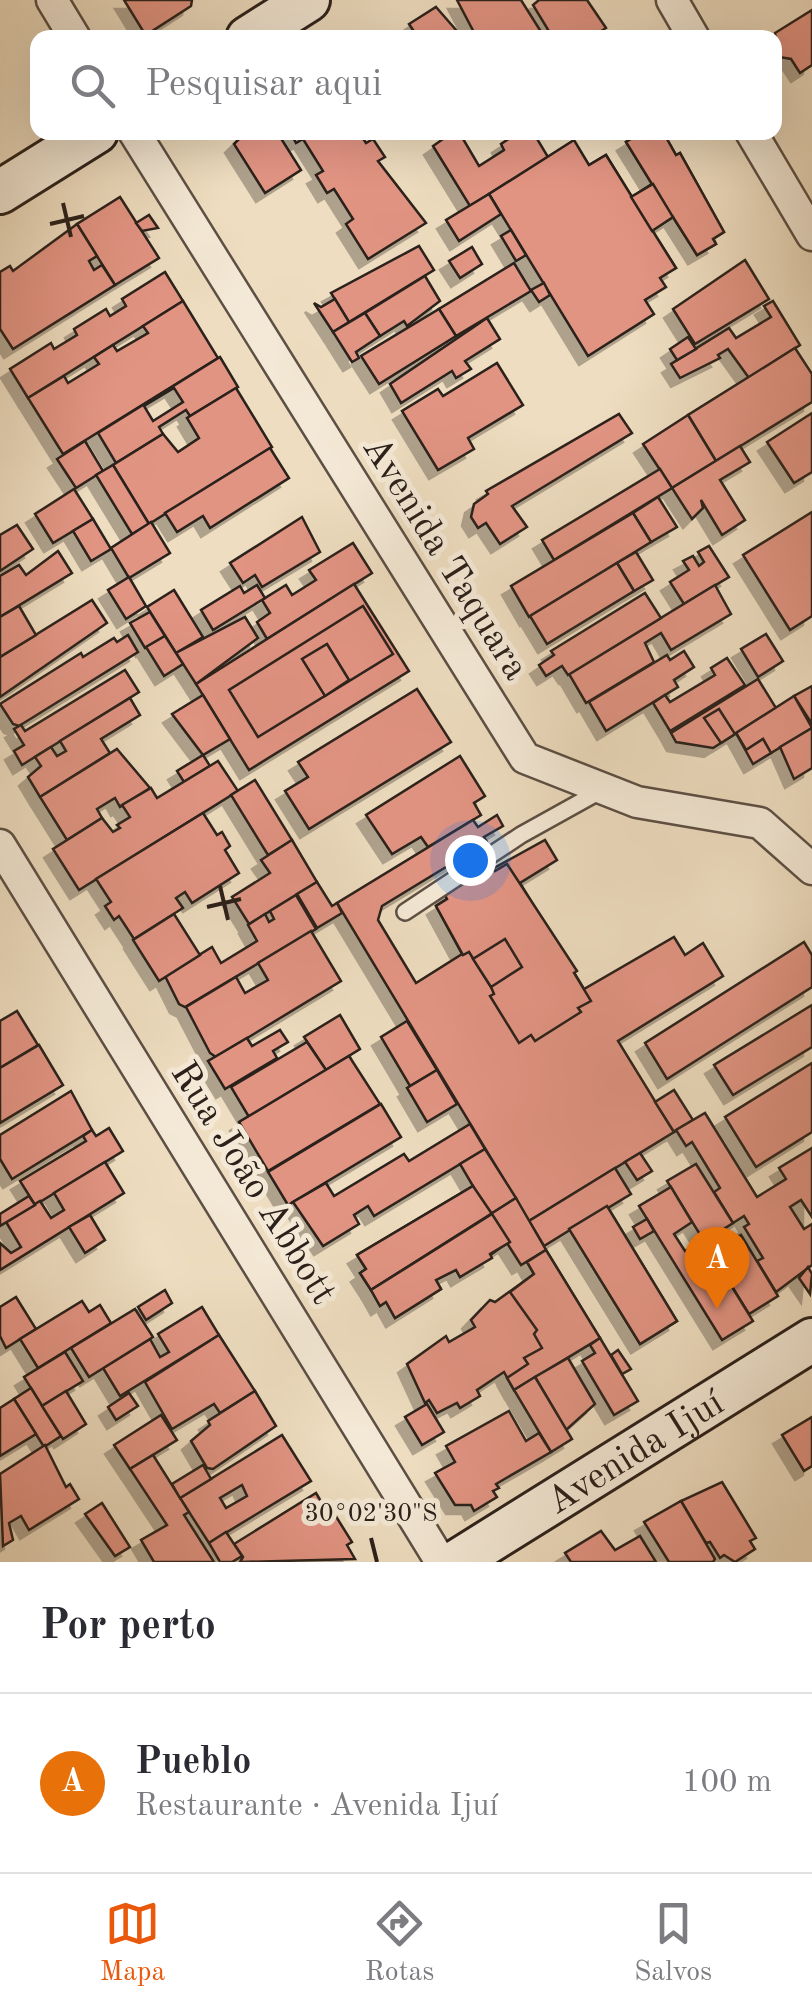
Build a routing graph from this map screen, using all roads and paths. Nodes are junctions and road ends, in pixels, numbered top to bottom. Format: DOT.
graph roads {
  1 [pos="52,0"];
  2 [pos="308,0"];
  3 [pos="672,0"];
  4 [pos="70,30"];
  5 [pos="261,30"];
  6 [pos="689,30"];
  7 [pos="83,140"];
  8 [pos="139,140"];
  9 [pos="756,140"];
  10 [pos="0,192"];
  11 [pos="812,235"];
  12 [pos="602,790"];
  13 [pos="0,845"];
  14 [pos="812,870"];
  15 [pos="405,912"];
  16 [pos="812,1340"];
  17 [pos="441,1562"];
  18 [pos="456,1562"];
  1 -- 4 [label="street"];
  2 -- 5 [label="street"];
  3 -- 6 [label="street"];
  7 -- 10 [label="street"];
  8 -- 12 [label="street, Avenida Taquara"];
  9 -- 11 [label="street"];
  12 -- 14 [label="street, Avenida Taquara"];
  12 -- 15 [label="lane"];
  13 -- 17 [label="street, Rua João Abbott"];
  16 -- 18 [label="street, Avenida Ijuí"];
}
